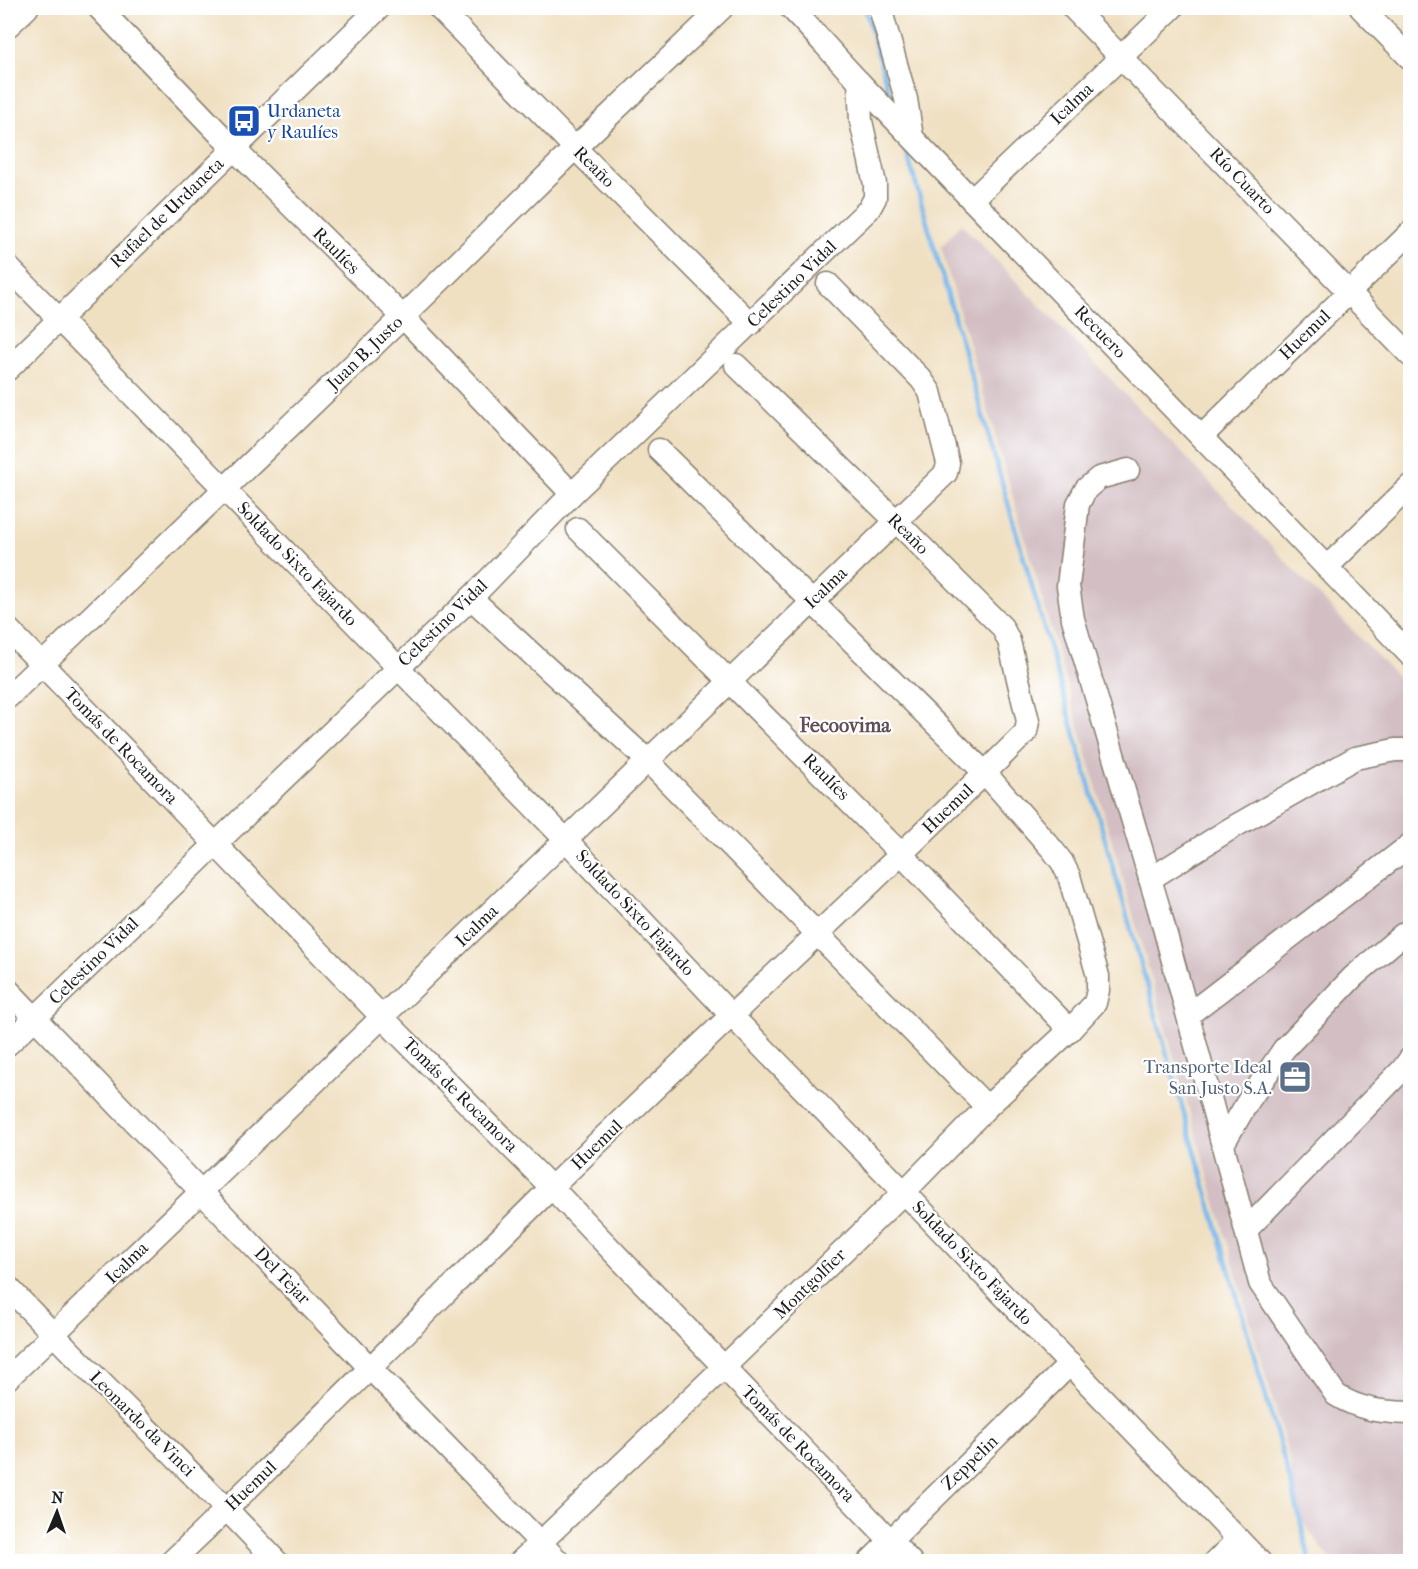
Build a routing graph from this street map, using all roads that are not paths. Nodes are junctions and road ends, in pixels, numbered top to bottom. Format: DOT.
graph roads {
  1 [pos="27,8"];
  2 [pos="99,8"];
  3 [pos="379,8"];
  4 [pos="439,8"];
  5 [pos="722,8"];
  6 [pos="791,8"];
  7 [pos="880,8"];
  8 [pos="1073,8"];
  9 [pos="1172,8"];
  10 [pos="1362,8"];
  11 [pos="8,26"];
  12 [pos="1121,56"];
  13 [pos="1410,58"];
  14 [pos="859,82"];
  15 [pos="912,137"];
  16 [pos="233,148"];
  17 [pos="575,148"];
  18 [pos="972,200"];
  19 [pos="1410,233"];
  20 [pos="8,267"];
  21 [pos="828,284"];
  22 [pos="1350,291"];
  23 [pos="403,317"];
  24 [pos="58,319"];
  25 [pos="751,324"];
  26 [pos="1410,355"];
  27 [pos="736,365"];
  28 [pos="8,369"];
  29 [pos="1201,437"];
  30 [pos="659,450"];
  31 [pos="1128,470"];
  32 [pos="1410,486"];
  33 [pos="224,489"];
  34 [pos="572,494"];
  35 [pos="896,521"];
  36 [pos="578,528"];
  37 [pos="1327,567"];
  38 [pos="471,598"];
  39 [pos="813,601"];
  40 [pos="8,629"];
  41 [pos="1410,655"];
  42 [pos="42,664"];
  43 [pos="397,668"];
  44 [pos="731,681"];
  45 [pos="8,697"];
  46 [pos="1026,732"];
  47 [pos="1410,750"];
  48 [pos="647,760"];
  49 [pos="985,773"];
  50 [pos="566,840"];
  51 [pos="215,844"];
  52 [pos="1410,845"];
  53 [pos="902,854"];
  54 [pos="1150,879"];
  55 [pos="1410,930"];
  56 [pos="818,933"];
  57 [pos="8,990"];
  58 [pos="1188,1015"];
  59 [pos="732,1016"];
  60 [pos="382,1017"];
  61 [pos="34,1018"];
  62 [pos="1070,1030"];
  63 [pos="8,1044"];
  64 [pos="1410,1059"];
  65 [pos="987,1107"];
  66 [pos="1223,1144"];
  67 [pos="552,1188"];
  68 [pos="201,1192"];
  69 [pos="904,1192"];
  70 [pos="1246,1230"];
  71 [pos="8,1287"];
  72 [pos="53,1334"];
  73 [pos="1070,1364"];
  74 [pos="724,1367"];
  75 [pos="370,1368"];
  76 [pos="8,1378"];
  77 [pos="1410,1413"];
  78 [pos="227,1509"];
  79 [pos="1238,1539"];
  80 [pos="891,1540"];
  81 [pos="539,1543"];
  82 [pos="171,1562"];
  83 [pos="277,1562"];
  84 [pos="520,1562"];
  85 [pos="559,1562"];
  86 [pos="869,1562"];
  87 [pos="911,1562"];
  88 [pos="1215,1562"];
  89 [pos="1260,1562"];
  1 -- 11 [label="street"];
  2 -- 16 [label="street, Raulíes"];
  3 -- 16 [label="street, Rafael de Urdaneta"];
  4 -- 17 [label="street, Reaño"];
  5 -- 17 [label="street, Juan B. Justo"];
  6 -- 14 [label="street, Recuero"];
  7 -- 15 [label="street"];
  8 -- 12 [label="street, Río Cuarto"];
  9 -- 12 [label="street, Icalma"];
  10 -- 13 [label="street"];
  12 -- 18 [label="street, Icalma"];
  12 -- 22 [label="street, Río Cuarto"];
  14 -- 15 [label="street, Recuero"];
  14 -- 25 [label="street, Celestino Vidal"];
  15 -- 18 [label="street, Recuero"];
  16 -- 23 [label="street, Raulíes"];
  16 -- 24 [label="street, Rafael de Urdaneta"];
  17 -- 23 [label="street, Juan B. Justo"];
  17 -- 25 [label="street, Reaño"];
  18 -- 29 [label="street, Recuero"];
  19 -- 22 [label="street, Huemul"];
  20 -- 24 [label="street, Soldado Sixto Fajardo"];
  21 -- 35 [label="street, Icalma"];
  22 -- 26 [label="street, Río Cuarto"];
  22 -- 29 [label="street, Huemul"];
  23 -- 33 [label="street, Juan B. Justo"];
  23 -- 34 [label="street, Raulíes"];
  24 -- 28 [label="street, Rafael de Urdaneta"];
  24 -- 33 [label="street, Soldado Sixto Fajardo"];
  25 -- 34 [label="street, Celestino Vidal"];
  27 -- 35 [label="street, Reaño"];
  29 -- 37 [label="street, Recuero"];
  30 -- 39 [label="street"];
  31 -- 54 [label="street"];
  32 -- 37 [label="street"];
  33 -- 42 [label="street, Juan B. Justo"];
  33 -- 43 [label="street, Soldado Sixto Fajardo"];
  34 -- 38 [label="street, Celestino Vidal"];
  35 -- 39 [label="street, Icalma"];
  35 -- 46 [label="street, Reaño"];
  36 -- 44 [label="street, Raulíes"];
  37 -- 41 [label="street, Recuero"];
  38 -- 43 [label="street, Celestino Vidal"];
  38 -- 48 [label="street"];
  39 -- 44 [label="street, Icalma"];
  39 -- 49 [label="street"];
  40 -- 42 [label="street, Tomás de Rocamora"];
  42 -- 45 [label="street, Juan B. Justo"];
  42 -- 51 [label="street, Tomás de Rocamora"];
  43 -- 50 [label="street, Soldado Sixto Fajardo"];
  43 -- 51 [label="street, Celestino Vidal"];
  44 -- 48 [label="street, Icalma"];
  44 -- 53 [label="street, Raulíes"];
  46 -- 49 [label="street, Huemul"];
  47 -- 54 [label="street"];
  48 -- 50 [label="street, Icalma"];
  48 -- 56 [label="street"];
  49 -- 53 [label="street, Huemul"];
  49 -- 62 [label="street, Montgolfier"];
  50 -- 59 [label="street, Soldado Sixto Fajardo"];
  50 -- 60 [label="street, Icalma"];
  51 -- 60 [label="street, Tomás de Rocamora"];
  51 -- 61 [label="street, Celestino Vidal"];
  52 -- 58 [label="street"];
  53 -- 56 [label="street, Huemul"];
  53 -- 62 [label="street, Raulíes"];
  54 -- 58 [label="street"];
  55 -- 66 [label="street"];
  56 -- 59 [label="street, Huemul"];
  56 -- 65 [label="street"];
  57 -- 61 [label="street, Del Tejar"];
  58 -- 66 [label="street"];
  59 -- 67 [label="street, Huemul"];
  59 -- 69 [label="street, Soldado Sixto Fajardo"];
  60 -- 67 [label="street, Tomás de Rocamora"];
  60 -- 68 [label="street, Icalma"];
  61 -- 63 [label="street, Celestino Vidal"];
  61 -- 68 [label="street, Del Tejar"];
  62 -- 65 [label="street, Montgolfier"];
  64 -- 70 [label="street"];
  65 -- 69 [label="street, Montgolfier"];
  66 -- 70 [label="street"];
  67 -- 74 [label="street, Tomás de Rocamora"];
  67 -- 75 [label="street, Huemul"];
  68 -- 72 [label="street, Icalma"];
  68 -- 75 [label="street, Del Tejar"];
  69 -- 73 [label="street, Soldado Sixto Fajardo"];
  69 -- 74 [label="street, Montgolfier"];
  70 -- 77 [label="street"];
  71 -- 72 [label="street, Leonardo da Vinci"];
  72 -- 76 [label="street, Icalma"];
  72 -- 78 [label="street, Leonardo da Vinci"];
  73 -- 79 [label="street, Soldado Sixto Fajardo"];
  73 -- 80 [label="street, Zeppelin"];
  74 -- 80 [label="street, Tomás de Rocamora"];
  74 -- 81 [label="street, Montgolfier"];
  75 -- 78 [label="street, Huemul"];
  75 -- 81 [label="street, Del Tejar"];
  78 -- 82 [label="street, Huemul"];
  78 -- 83 [label="street, Leonardo da Vinci"];
  79 -- 88 [label="street"];
  79 -- 89 [label="street, Soldado Sixto Fajardo"];
  80 -- 86 [label="street, Zeppelin"];
  80 -- 87 [label="street, Tomás de Rocamora"];
  81 -- 84 [label="street, Montgolfier"];
  81 -- 85 [label="street, Del Tejar"];
}
